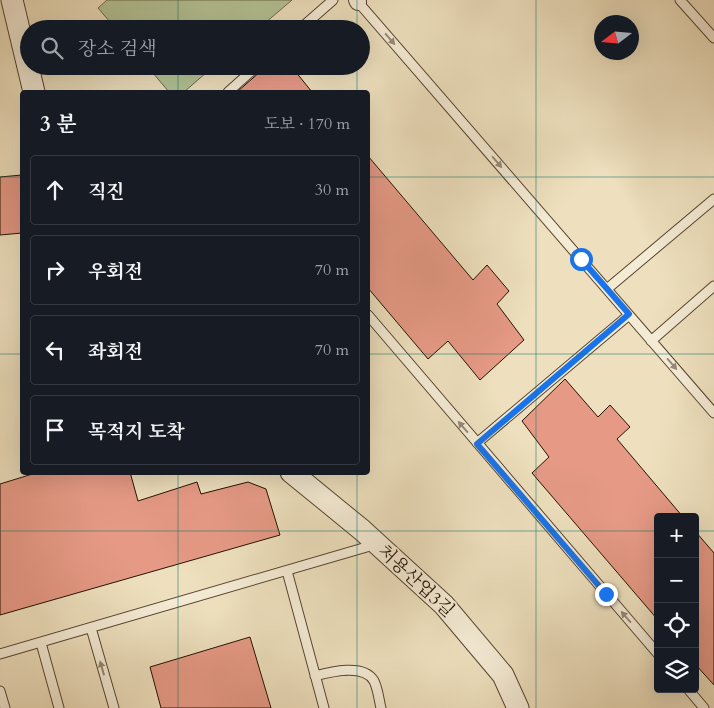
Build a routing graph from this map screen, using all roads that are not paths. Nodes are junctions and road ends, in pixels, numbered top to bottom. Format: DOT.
graph roads {
  1 [pos="12,0"];
  2 [pos="333,0"];
  3 [pos="680,0"];
  4 [pos="359,1"];
  5 [pos="310,20"];
  6 [pos="20,33"];
  7 [pos="714,38"];
  8 [pos="30,75"];
  9 [pos="247,75"];
  10 [pos="34,90"];
  11 [pos="230,90"];
  12 [pos="714,199"];
  13 [pos="714,286"];
  14 [pos="607,290"];
  15 [pos="629,314"];
  16 [pos="370,318"];
  17 [pos="651,341"];
  18 [pos="714,413"];
  19 [pos="477,444"];
  20 [pos="295,475"];
  21 [pos="377,544"];
  22 [pos="287,571"];
  23 [pos="91,628"];
  24 [pos="41,643"];
  25 [pos="654,649"];
  26 [pos="0,654"];
  27 [pos="315,676"];
  28 [pos="0,691"];
  29 [pos="691,693"];
  30 [pos="5,708"];
  31 [pos="59,708"];
  32 [pos="114,708"];
  33 [pos="324,708"];
  34 [pos="381,708"];
  35 [pos="518,708"];
  36 [pos="704,708"];
  1 -- 6 [label="street"];
  2 -- 5 [label="lane"];
  3 -- 7 [label="lane"];
  4 -- 14 [label="lane, one-way"];
  8 -- 10 [label="street"];
  9 -- 11 [label="lane"];
  12 -- 14 [label="lane"];
  13 -- 17 [label="lane"];
  14 -- 15 [label="lane"];
  15 -- 17 [label="lane"];
  15 -- 19 [label="lane"];
  19 -- 16 [label="lane, one-way"];
  17 -- 18 [label="lane, one-way"];
  25 -- 19 [label="lane, one-way"];
  20 -- 21 [label="street, 처용산업3길"];
  21 -- 22 [label="lane"];
  21 -- 35 [label="street, 처용산업3길"];
  22 -- 23 [label="lane"];
  22 -- 27 [label="lane"];
  23 -- 24 [label="lane"];
  32 -- 23 [label="lane, one-way"];
  24 -- 26 [label="lane"];
  24 -- 31 [label="lane"];
  27 -- 33 [label="lane"];
  27 -- 34 [label="lane"];
  28 -- 30 [label="lane"];
  29 -- 36 [label="lane"];
}
